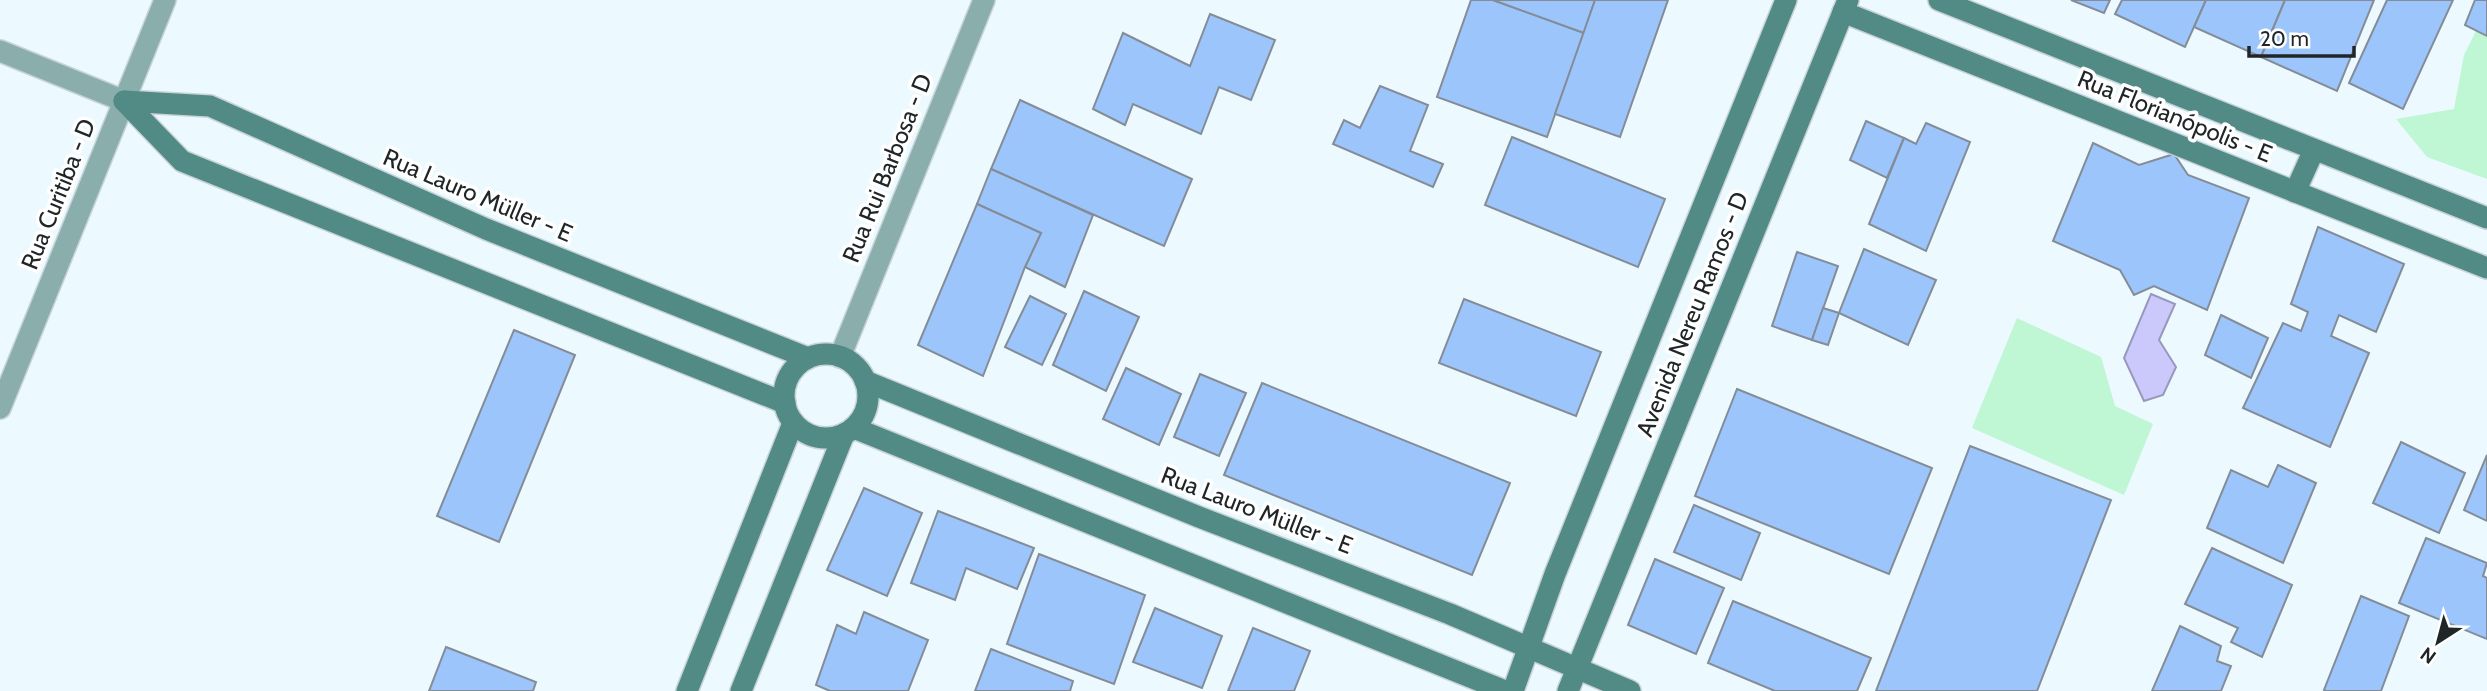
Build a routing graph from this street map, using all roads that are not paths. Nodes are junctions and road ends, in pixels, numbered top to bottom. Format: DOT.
graph roads {
  1 [pos="164,0"];
  2 [pos="984,0"];
  3 [pos="1786,0"];
  4 [pos="1939,0"];
  5 [pos="1845,6"];
  6 [pos="0,51"];
  7 [pos="124,101"];
  8 [pos="2314,150"];
  9 [pos="2295,192"];
  10 [pos="2487,218"];
  11 [pos="2487,268"];
  12 [pos="840,357"];
  13 [pos="808,358"];
  14 [pos="865,381"];
  15 [pos="0,408"];
  16 [pos="789,413"];
  17 [pos="849,431"];
  18 [pos="1532,639"];
  19 [pos="1577,669"];
  20 [pos="687,691"];
  21 [pos="741,691"];
  22 [pos="1505,691"];
  23 [pos="1513,691"];
  24 [pos="1568,691"];
  25 [pos="1630,691"];
  1 -- 7 [label="street, Rua Curitiba - D"];
  2 -- 12 [label="street, Rua Rui Barbosa - D"];
  3 -- 18 [label="street, Avenida Nereu Ramos - D"];
  4 -- 8 [label="street, Rua Florianópolis - E"];
  5 -- 9 [label="street, Rua Florianópolis - E"];
  5 -- 19 [label="street, Avenida Nereu Ramos - D"];
  6 -- 7 [label="street, Rua Lauro Müller - E"];
  7 -- 13 [label="street, Rua Lauro Müller - E"];
  7 -- 15 [label="street, Rua Curitiba - D"];
  7 -- 16 [label="street, Rua Lauro Müller - E"];
  8 -- 9 [label="street"];
  8 -- 10 [label="street, Rua Florianópolis - E"];
  9 -- 11 [label="street, Rua Florianópolis - E"];
  12 -- 13 [label="street"];
  12 -- 14 [label="street"];
  13 -- 16 [label="street"];
  14 -- 17 [label="street"];
  14 -- 18 [label="street, Rua Lauro Müller - E"];
  16 -- 17 [label="street"];
  16 -- 20 [label="street"];
  17 -- 21 [label="street"];
  17 -- 22 [label="street"];
  18 -- 19 [label="street, Rua Lauro Müller - E"];
  18 -- 23 [label="street, Avenida Nereu Ramos - D"];
  19 -- 24 [label="street, Avenida Nereu Ramos - D"];
  19 -- 25 [label="street, Rua Lauro Müller - E"];
}
